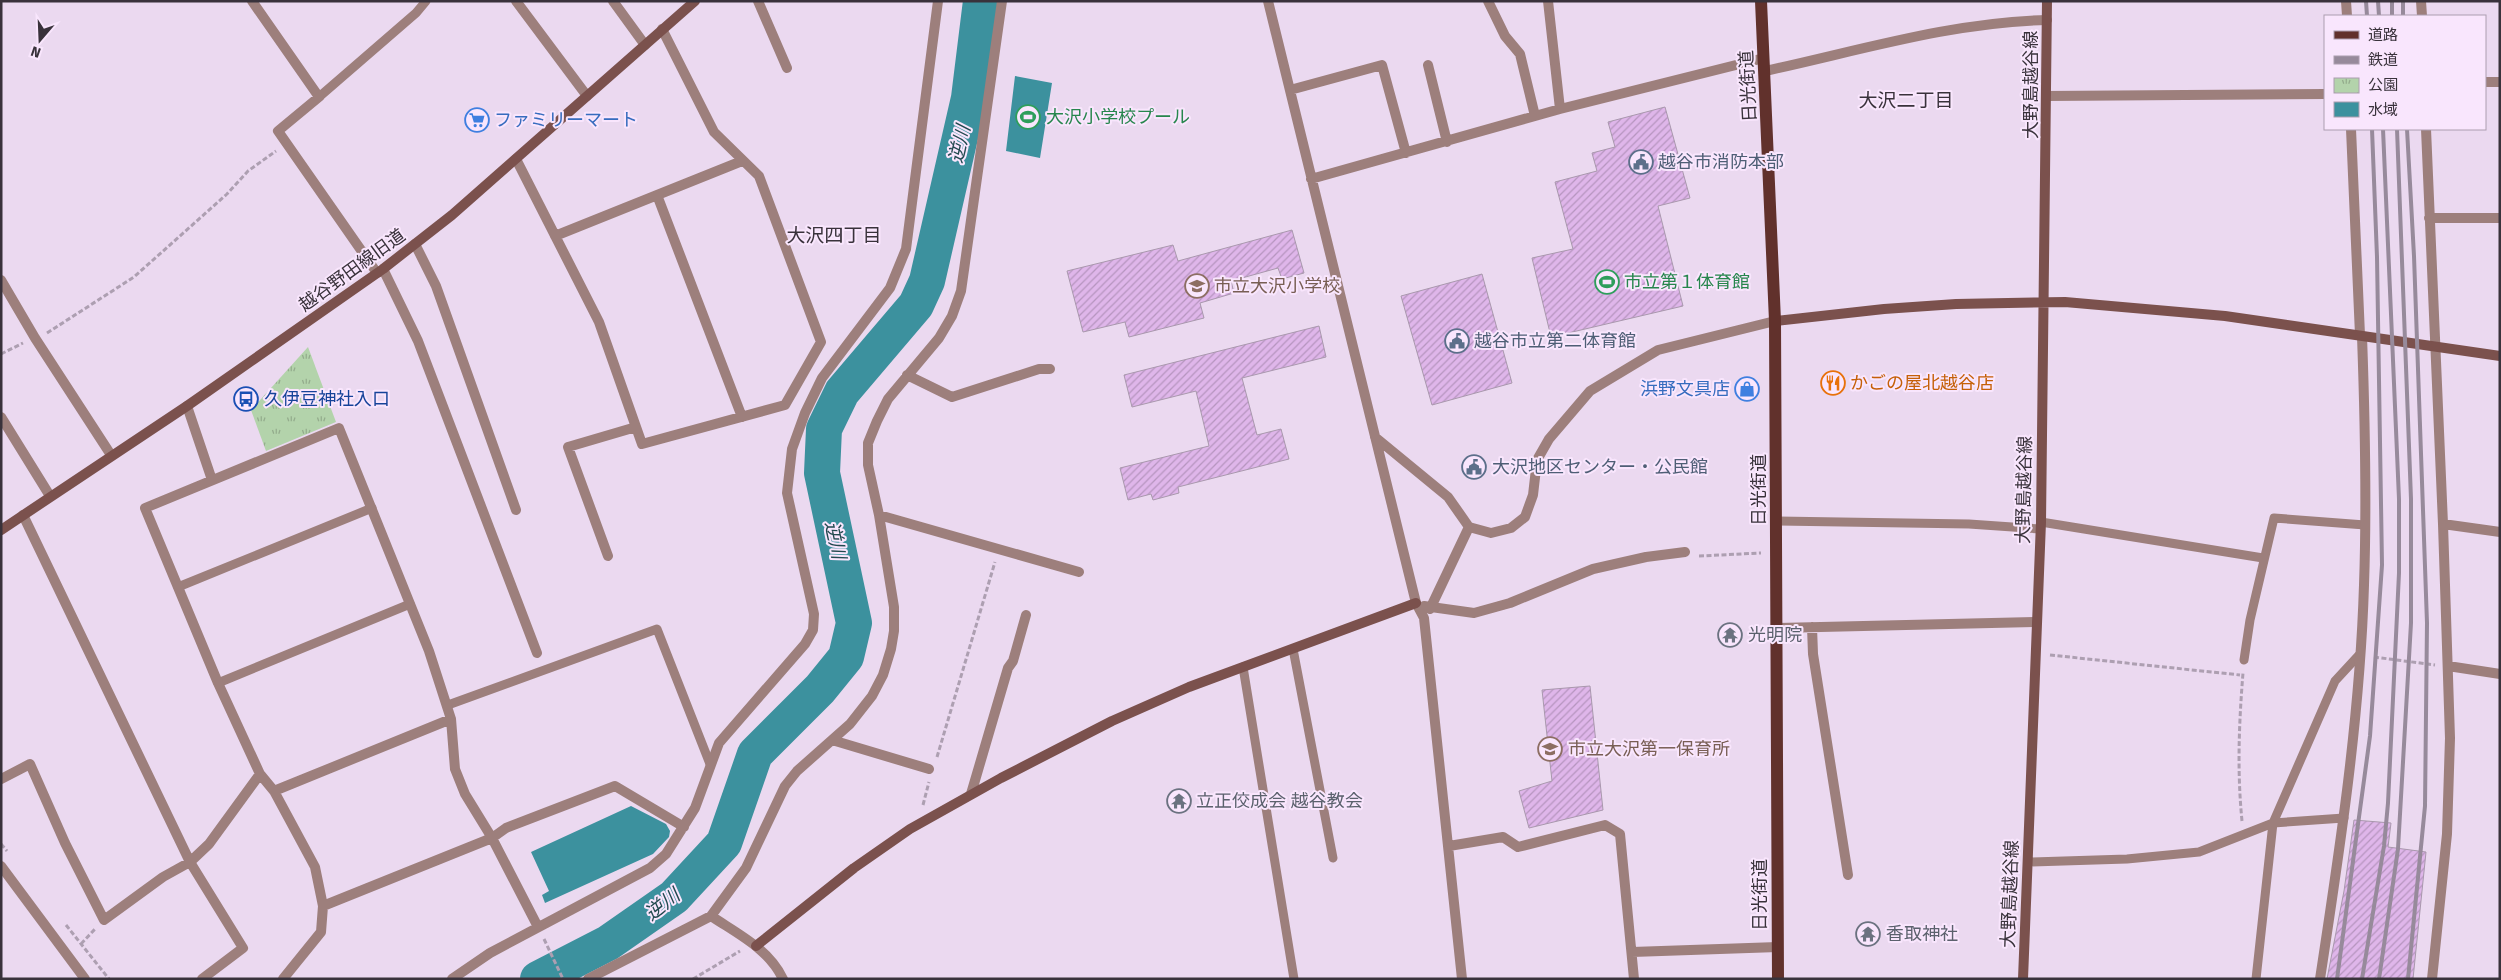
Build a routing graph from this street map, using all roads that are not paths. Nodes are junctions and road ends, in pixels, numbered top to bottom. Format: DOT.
graph roads {
  1 [pos="252,1"];
  2 [pos="426,1"];
  3 [pos="516,1"];
  4 [pos="613,1"];
  5 [pos="694,1"];
  6 [pos="758,1"];
  7 [pos="938,1"];
  8 [pos="1002,1"];
  9 [pos="1268,1"];
  10 [pos="1488,1"];
  11 [pos="1548,1"];
  12 [pos="1761,1"];
  13 [pos="2047,1"];
  14 [pos="2346,1"];
  15 [pos="2421,1"];
  16 [pos="2347,15"];
  17 [pos="2422,15"];
  18 [pos="2047,20"];
  19 [pos="662,30"];
  20 [pos="645,45"];
  21 [pos="1428,65"];
  22 [pos="1764,65"];
  23 [pos="788,68"];
  24 [pos="2486,82"];
  25 [pos="2500,82"];
  26 [pos="1290,90"];
  27 [pos="2324,94"];
  28 [pos="319,96"];
  29 [pos="587,96"];
  30 [pos="2047,96"];
  31 [pos="1560,109"];
  32 [pos="1535,116"];
  33 [pos="2351,130"];
  34 [pos="2426,130"];
  35 [pos="1447,142"];
  36 [pos="1406,153"];
  37 [pos="516,159"];
  38 [pos="742,161"];
  39 [pos="1311,179"];
  40 [pos="657,195"];
  41 [pos="2429,218"];
  42 [pos="2500,218"];
  43 [pos="555,236"];
  44 [pos="415,244"];
  45 [pos="380,271"];
  46 [pos="1,280"];
  47 [pos="2045,301"];
  48 [pos="1775,321"];
  49 [pos="2361,336"];
  50 [pos="2435,346"];
  51 [pos="2500,356"];
  52 [pos="1050,368"];
  53 [pos="907,375"];
  54 [pos="187,406"];
  55 [pos="1,417"];
  56 [pos="742,417"];
  57 [pos="636,427"];
  58 [pos="1375,437"];
  59 [pos="112,455"];
  60 [pos="212,480"];
  61 [pos="50,496"];
  62 [pos="372,508"];
  63 [pos="516,510"];
  64 [pos="23,515"];
  65 [pos="879,515"];
  66 [pos="1776,521"];
  67 [pos="2443,524"];
  68 [pos="2366,525"];
  69 [pos="2040,526"];
  70 [pos="1469,527"];
  71 [pos="1,530"];
  72 [pos="2500,532"];
  73 [pos="1685,552"];
  74 [pos="608,556"];
  75 [pos="2263,558"];
  76 [pos="1079,572"];
  77 [pos="178,587"];
  78 [pos="1416,603"];
  79 [pos="410,604"];
  80 [pos="1430,608"];
  81 [pos="1026,615"];
  82 [pos="2036,622"];
  83 [pos="1812,627"];
  84 [pos="1777,628"];
  85 [pos="1293,649"];
  86 [pos="537,653"];
  87 [pos="2359,655"];
  88 [pos="2244,660"];
  89 [pos="2448,666"];
  90 [pos="1243,667"];
  91 [pos="2500,674"];
  92 [pos="218,683"];
  93 [pos="448,706"];
  94 [pos="451,719"];
  95 [pos="832,740"];
  96 [pos="710,764"];
  97 [pos="930,773"];
  98 [pos="260,774"];
  99 [pos="1,779"];
  100 [pos="274,791"];
  101 [pos="971,794"];
  102 [pos="2344,818"];
  103 [pos="2273,823"];
  104 [pos="684,827"];
  105 [pos="492,838"];
  106 [pos="1449,846"];
  107 [pos="1333,858"];
  108 [pos="190,862"];
  109 [pos="2028,862"];
  110 [pos="1,866"];
  111 [pos="1848,875"];
  112 [pos="323,906"];
  113 [pos="712,916"];
  114 [pos="538,927"];
  115 [pos="756,946"];
  116 [pos="1778,946"];
  117 [pos="1632,952"];
  118 [pos="75,974"];
  119 [pos="85,979"];
  120 [pos="202,979"];
  121 [pos="283,979"];
  122 [pos="452,979"];
  123 [pos="588,979"];
  124 [pos="783,979"];
  125 [pos="1294,979"];
  126 [pos="1462,979"];
  127 [pos="1634,979"];
  128 [pos="1778,979"];
  129 [pos="2023,979"];
  130 [pos="2256,979"];
  131 [pos="2320,979"];
  132 [pos="2432,979"];
  1 -- 28 [label="street"];
  2 -- 28 [label="lane"];
  3 -- 29 [label="street"];
  4 -- 20 [label="street"];
  5 -- 19 [label="street, 越谷野田線旧道"];
  6 -- 23 [label="street"];
  7 -- 96 [label="street"];
  8 -- 53 [label="street"];
  9 -- 26 [label="street"];
  10 -- 32 [label="street"];
  11 -- 31 [label="street"];
  12 -- 22 [label="main road, 日光街道"];
  13 -- 18 [label="street, 大野島越谷線"];
  14 -- 16 [label="street"];
  15 -- 17 [label="street"];
  18 -- 22 [label="street"];
  18 -- 30 [label="street, 大野島越谷線"];
  19 -- 20 [label="street, 越谷野田線旧道"];
  19 -- 38 [label="street"];
  20 -- 29 [label="street, 越谷野田線旧道"];
  21 -- 35 [label="street"];
  22 -- 31 [label="street"];
  22 -- 48 [label="main road, 日光街道"];
  24 -- 25 [label="street"];
  26 -- 36 [label="street"];
  26 -- 39 [label="street"];
  27 -- 30 [label="street"];
  28 -- 45 [label="street"];
  29 -- 37 [label="street, 越谷野田線旧道"];
  30 -- 47 [label="street, 大野島越谷線"];
  31 -- 32 [label="street"];
  32 -- 35 [label="street"];
  33 -- 49 [label="street"];
  34 -- 41 [label="street"];
  35 -- 36 [label="street"];
  36 -- 39 [label="street"];
  37 -- 43 [label="street"];
  37 -- 44 [label="street, 越谷野田線旧道"];
  38 -- 40 [label="street"];
  38 -- 56 [label="street"];
  39 -- 58 [label="street"];
  40 -- 43 [label="street"];
  40 -- 56 [label="street"];
  41 -- 42 [label="street"];
  41 -- 50 [label="street"];
  43 -- 57 [label="street"];
  44 -- 45 [label="street, 越谷野田線旧道"];
  44 -- 63 [label="street"];
  45 -- 54 [label="street, 越谷野田線旧道"];
  45 -- 86 [label="street"];
  46 -- 59 [label="street"];
  47 -- 48 [label="street"];
  47 -- 49 [label="street"];
  47 -- 69 [label="street, 大野島越谷線"];
  48 -- 66 [label="main road, 日光街道"];
  48 -- 70 [label="street"];
  49 -- 50 [label="street"];
  49 -- 68 [label="street"];
  50 -- 51 [label="street"];
  50 -- 67 [label="street"];
  52 -- 53 [label="street"];
  53 -- 65 [label="street"];
  54 -- 59 [label="street, 越谷野田線旧道"];
  54 -- 60 [label="street"];
  55 -- 61 [label="street"];
  56 -- 57 [label="street"];
  57 -- 74 [label="street"];
  58 -- 70 [label="street"];
  58 -- 78 [label="street"];
  59 -- 61 [label="street, 越谷野田線旧道"];
  60 -- 62 [label="street"];
  60 -- 77 [label="street"];
  61 -- 64 [label="street, 越谷野田線旧道"];
  62 -- 77 [label="lane"];
  62 -- 79 [label="street"];
  64 -- 71 [label="street, 越谷野田線旧道"];
  64 -- 108 [label="street"];
  65 -- 76 [label="street"];
  65 -- 95 [label="street"];
  66 -- 69 [label="lane"];
  66 -- 84 [label="main road, 日光街道"];
  67 -- 72 [label="street"];
  67 -- 89 [label="street"];
  68 -- 75 [label="lane"];
  68 -- 87 [label="street"];
  69 -- 75 [label="lane"];
  69 -- 82 [label="street, 大野島越谷線"];
  70 -- 80 [label="street"];
  73 -- 80 [label="street"];
  75 -- 88 [label="lane"];
  77 -- 92 [label="street"];
  78 -- 80 [label="street"];
  78 -- 85 [label="street"];
  78 -- 106 [label="street"];
  79 -- 92 [label="lane"];
  79 -- 93 [label="street"];
  81 -- 101 [label="street"];
  82 -- 83 [label="street"];
  82 -- 109 [label="street, 大野島越谷線"];
  83 -- 84 [label="street"];
  83 -- 111 [label="street"];
  84 -- 116 [label="main road, 日光街道"];
  85 -- 90 [label="street"];
  85 -- 107 [label="lane"];
  87 -- 102 [label="street"];
  87 -- 103 [label="lane"];
  89 -- 91 [label="street"];
  89 -- 132 [label="street"];
  90 -- 101 [label="street"];
  90 -- 125 [label="lane"];
  92 -- 98 [label="street"];
  93 -- 94 [label="street"];
  93 -- 96 [label="lane"];
  94 -- 100 [label="street"];
  94 -- 105 [label="street"];
  95 -- 97 [label="street"];
  95 -- 113 [label="street"];
  96 -- 104 [label="street"];
  98 -- 100 [label="street"];
  98 -- 108 [label="street"];
  99 -- 108 [label="street"];
  100 -- 112 [label="street"];
  101 -- 115 [label="street"];
  102 -- 103 [label="lane"];
  102 -- 131 [label="street"];
  103 -- 109 [label="lane"];
  103 -- 130 [label="lane"];
  104 -- 105 [label="street"];
  104 -- 114 [label="street"];
  105 -- 112 [label="street"];
  105 -- 114 [label="street"];
  106 -- 117 [label="street"];
  106 -- 126 [label="street"];
  108 -- 120 [label="street"];
  109 -- 129 [label="street, 大野島越谷線"];
  110 -- 118 [label="street"];
  112 -- 121 [label="street"];
  113 -- 115 [label="street"];
  113 -- 123 [label="street"];
  114 -- 122 [label="street"];
  115 -- 124 [label="street"];
  116 -- 117 [label="street"];
  116 -- 128 [label="main road, 日光街道"];
  117 -- 127 [label="street"];
  118 -- 119 [label="street"];
}
